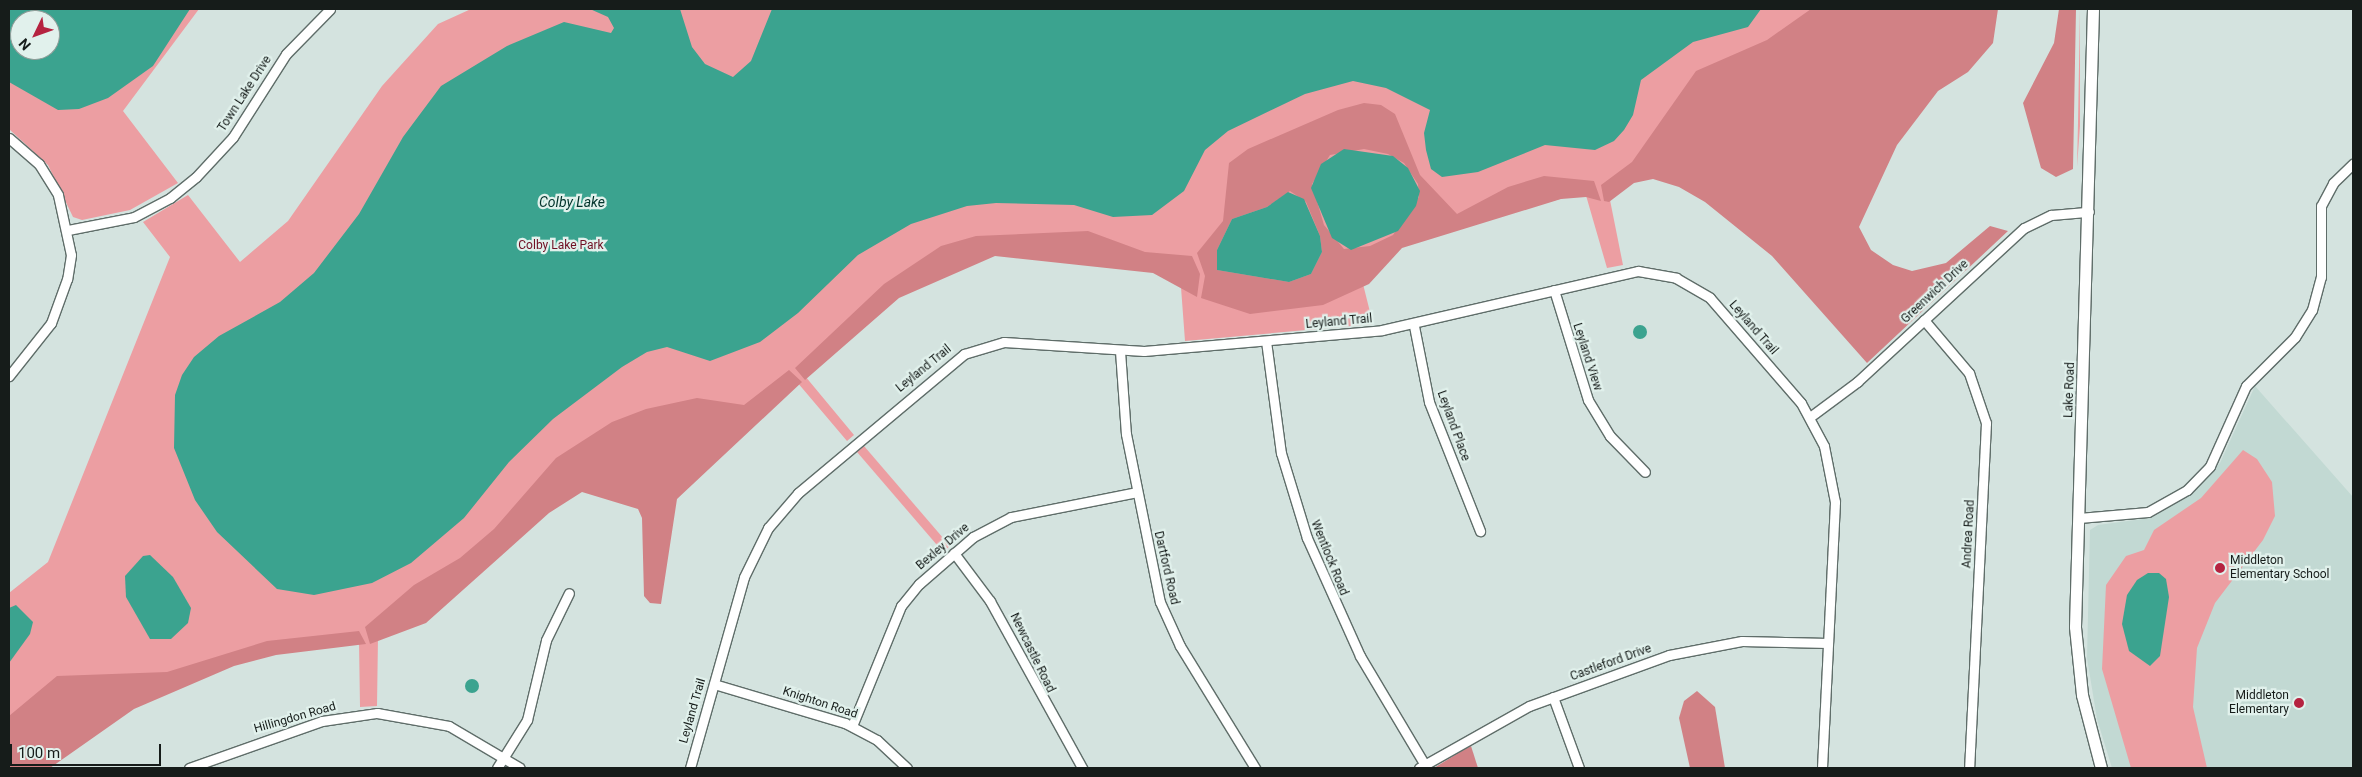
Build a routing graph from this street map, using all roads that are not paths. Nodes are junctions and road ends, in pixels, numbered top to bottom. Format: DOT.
graph roads {
  1 [pos="330,9"];
  2 [pos="2093,9"];
  3 [pos="9,138"];
  4 [pos="2353,164"];
  5 [pos="2089,212"];
  6 [pos="68,230"];
  7 [pos="1554,290"];
  8 [pos="1924,320"];
  9 [pos="1414,326"];
  10 [pos="1266,341"];
  11 [pos="1120,351"];
  12 [pos="9,376"];
  13 [pos="1810,416"];
  14 [pos="1645,472"];
  15 [pos="1137,492"];
  16 [pos="2079,518"];
  17 [pos="1480,531"];
  18 [pos="954,553"];
  19 [pos="570,593"];
  20 [pos="1828,644"];
  21 [pos="714,684"];
  22 [pos="1553,697"];
  23 [pos="852,726"];
  24 [pos="504,758"];
  25 [pos="1422,767"];
  26 [pos="189,768"];
  27 [pos="497,768"];
  28 [pos="520,768"];
  29 [pos="690,768"];
  30 [pos="907,768"];
  31 [pos="1082,768"];
  32 [pos="1255,768"];
  33 [pos="1579,768"];
  34 [pos="1822,768"];
  35 [pos="1969,768"];
  36 [pos="2101,768"];
  1 -- 6 [label="street, Town Lake Drive"];
  2 -- 5 [label="street, Lake Road"];
  3 -- 6 [label="street"];
  4 -- 16 [label="street"];
  5 -- 8 [label="street, Greenwich Drive"];
  5 -- 16 [label="street, Lake Road"];
  6 -- 12 [label="street"];
  7 -- 9 [label="street, Leyland Trail"];
  7 -- 13 [label="street, Leyland Trail"];
  7 -- 14 [label="street, Leyland View"];
  8 -- 13 [label="street, Greenwich Drive"];
  8 -- 35 [label="street, Andrea Road"];
  9 -- 10 [label="street, Leyland Trail"];
  9 -- 17 [label="street, Leyland Place"];
  10 -- 11 [label="street, Leyland Trail"];
  10 -- 25 [label="street, Wentlock Road"];
  11 -- 15 [label="street, Dartford Road"];
  11 -- 21 [label="street, Leyland Trail"];
  13 -- 20 [label="street, Leyland Trail"];
  15 -- 18 [label="street, Bexley Drive"];
  15 -- 32 [label="street, Dartford Road"];
  16 -- 36 [label="street, Lake Road"];
  18 -- 23 [label="street, Bexley Drive"];
  18 -- 31 [label="street, Newcastle Road"];
  19 -- 24 [label="street"];
  20 -- 22 [label="street, Castleford Drive"];
  20 -- 34 [label="street, Leyland Trail"];
  21 -- 23 [label="street, Knighton Road"];
  21 -- 29 [label="street, Leyland Trail"];
  22 -- 25 [label="street, Castleford Drive"];
  22 -- 33 [label="street"];
  23 -- 30 [label="street, Knighton Road"];
  24 -- 26 [label="street, Hillingdon Road"];
  24 -- 27 [label="street"];
  24 -- 28 [label="street, Hillingdon Road"];
}
